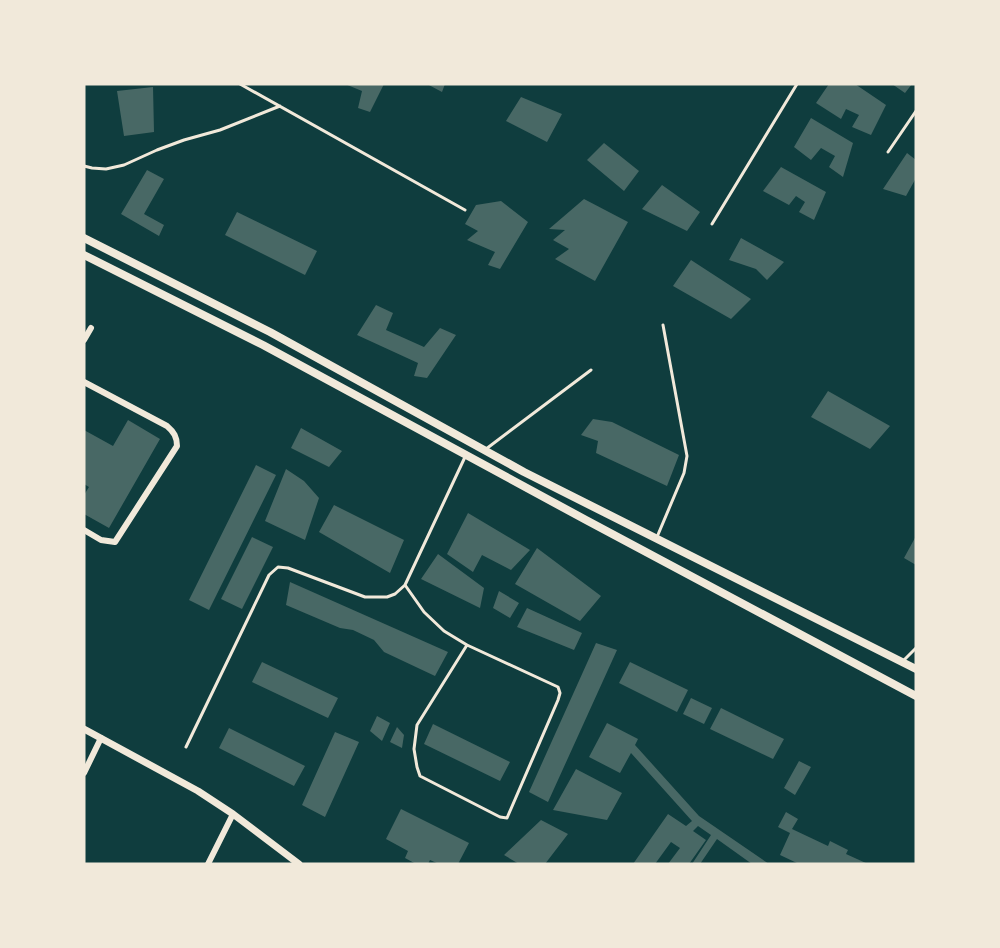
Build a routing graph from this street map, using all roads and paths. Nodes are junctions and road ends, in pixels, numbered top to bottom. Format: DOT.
graph roads {
  1 [pos="240,84"];
  2 [pos="797,84"];
  3 [pos="280,106"];
  4 [pos="916,111"];
  5 [pos="888,152"];
  6 [pos="84,166"];
  7 [pos="465,210"];
  8 [pos="712,224"];
  9 [pos="84,238"];
  10 [pos="84,255"];
  11 [pos="663,324"];
  12 [pos="92,328"];
  13 [pos="84,340"];
  14 [pos="591,370"];
  15 [pos="84,382"];
  16 [pos="485,450"];
  17 [pos="466,455"];
  18 [pos="84,530"];
  19 [pos="656,538"];
  20 [pos="405,585"];
  21 [pos="466,645"];
  22 [pos="916,648"];
  23 [pos="902,662"];
  24 [pos="916,669"];
  25 [pos="916,696"];
  26 [pos="84,729"];
  27 [pos="101,738"];
  28 [pos="186,747"];
  29 [pos="84,772"];
  30 [pos="233,814"];
  31 [pos="208,864"];
  32 [pos="299,864"];
  1 -- 3 [label="lane"];
  2 -- 8 [label="lane"];
  3 -- 6 [label="lane"];
  3 -- 7 [label="lane"];
  4 -- 5 [label="lane"];
  9 -- 16 [label="main road"];
  10 -- 17 [label="main road"];
  11 -- 19 [label="lane"];
  12 -- 13 [label="street"];
  14 -- 16 [label="lane"];
  15 -- 18 [label="street"];
  16 -- 19 [label="main road"];
  17 -- 20 [label="lane"];
  17 -- 25 [label="main road"];
  19 -- 23 [label="main road"];
  20 -- 21 [label="lane"];
  20 -- 28 [label="lane"];
  21 -- 21 [label="lane"];
  22 -- 23 [label="lane"];
  23 -- 24 [label="main road"];
  26 -- 27 [label="street"];
  27 -- 29 [label="street"];
  27 -- 30 [label="street"];
  30 -- 31 [label="street"];
  30 -- 32 [label="street"];
}
